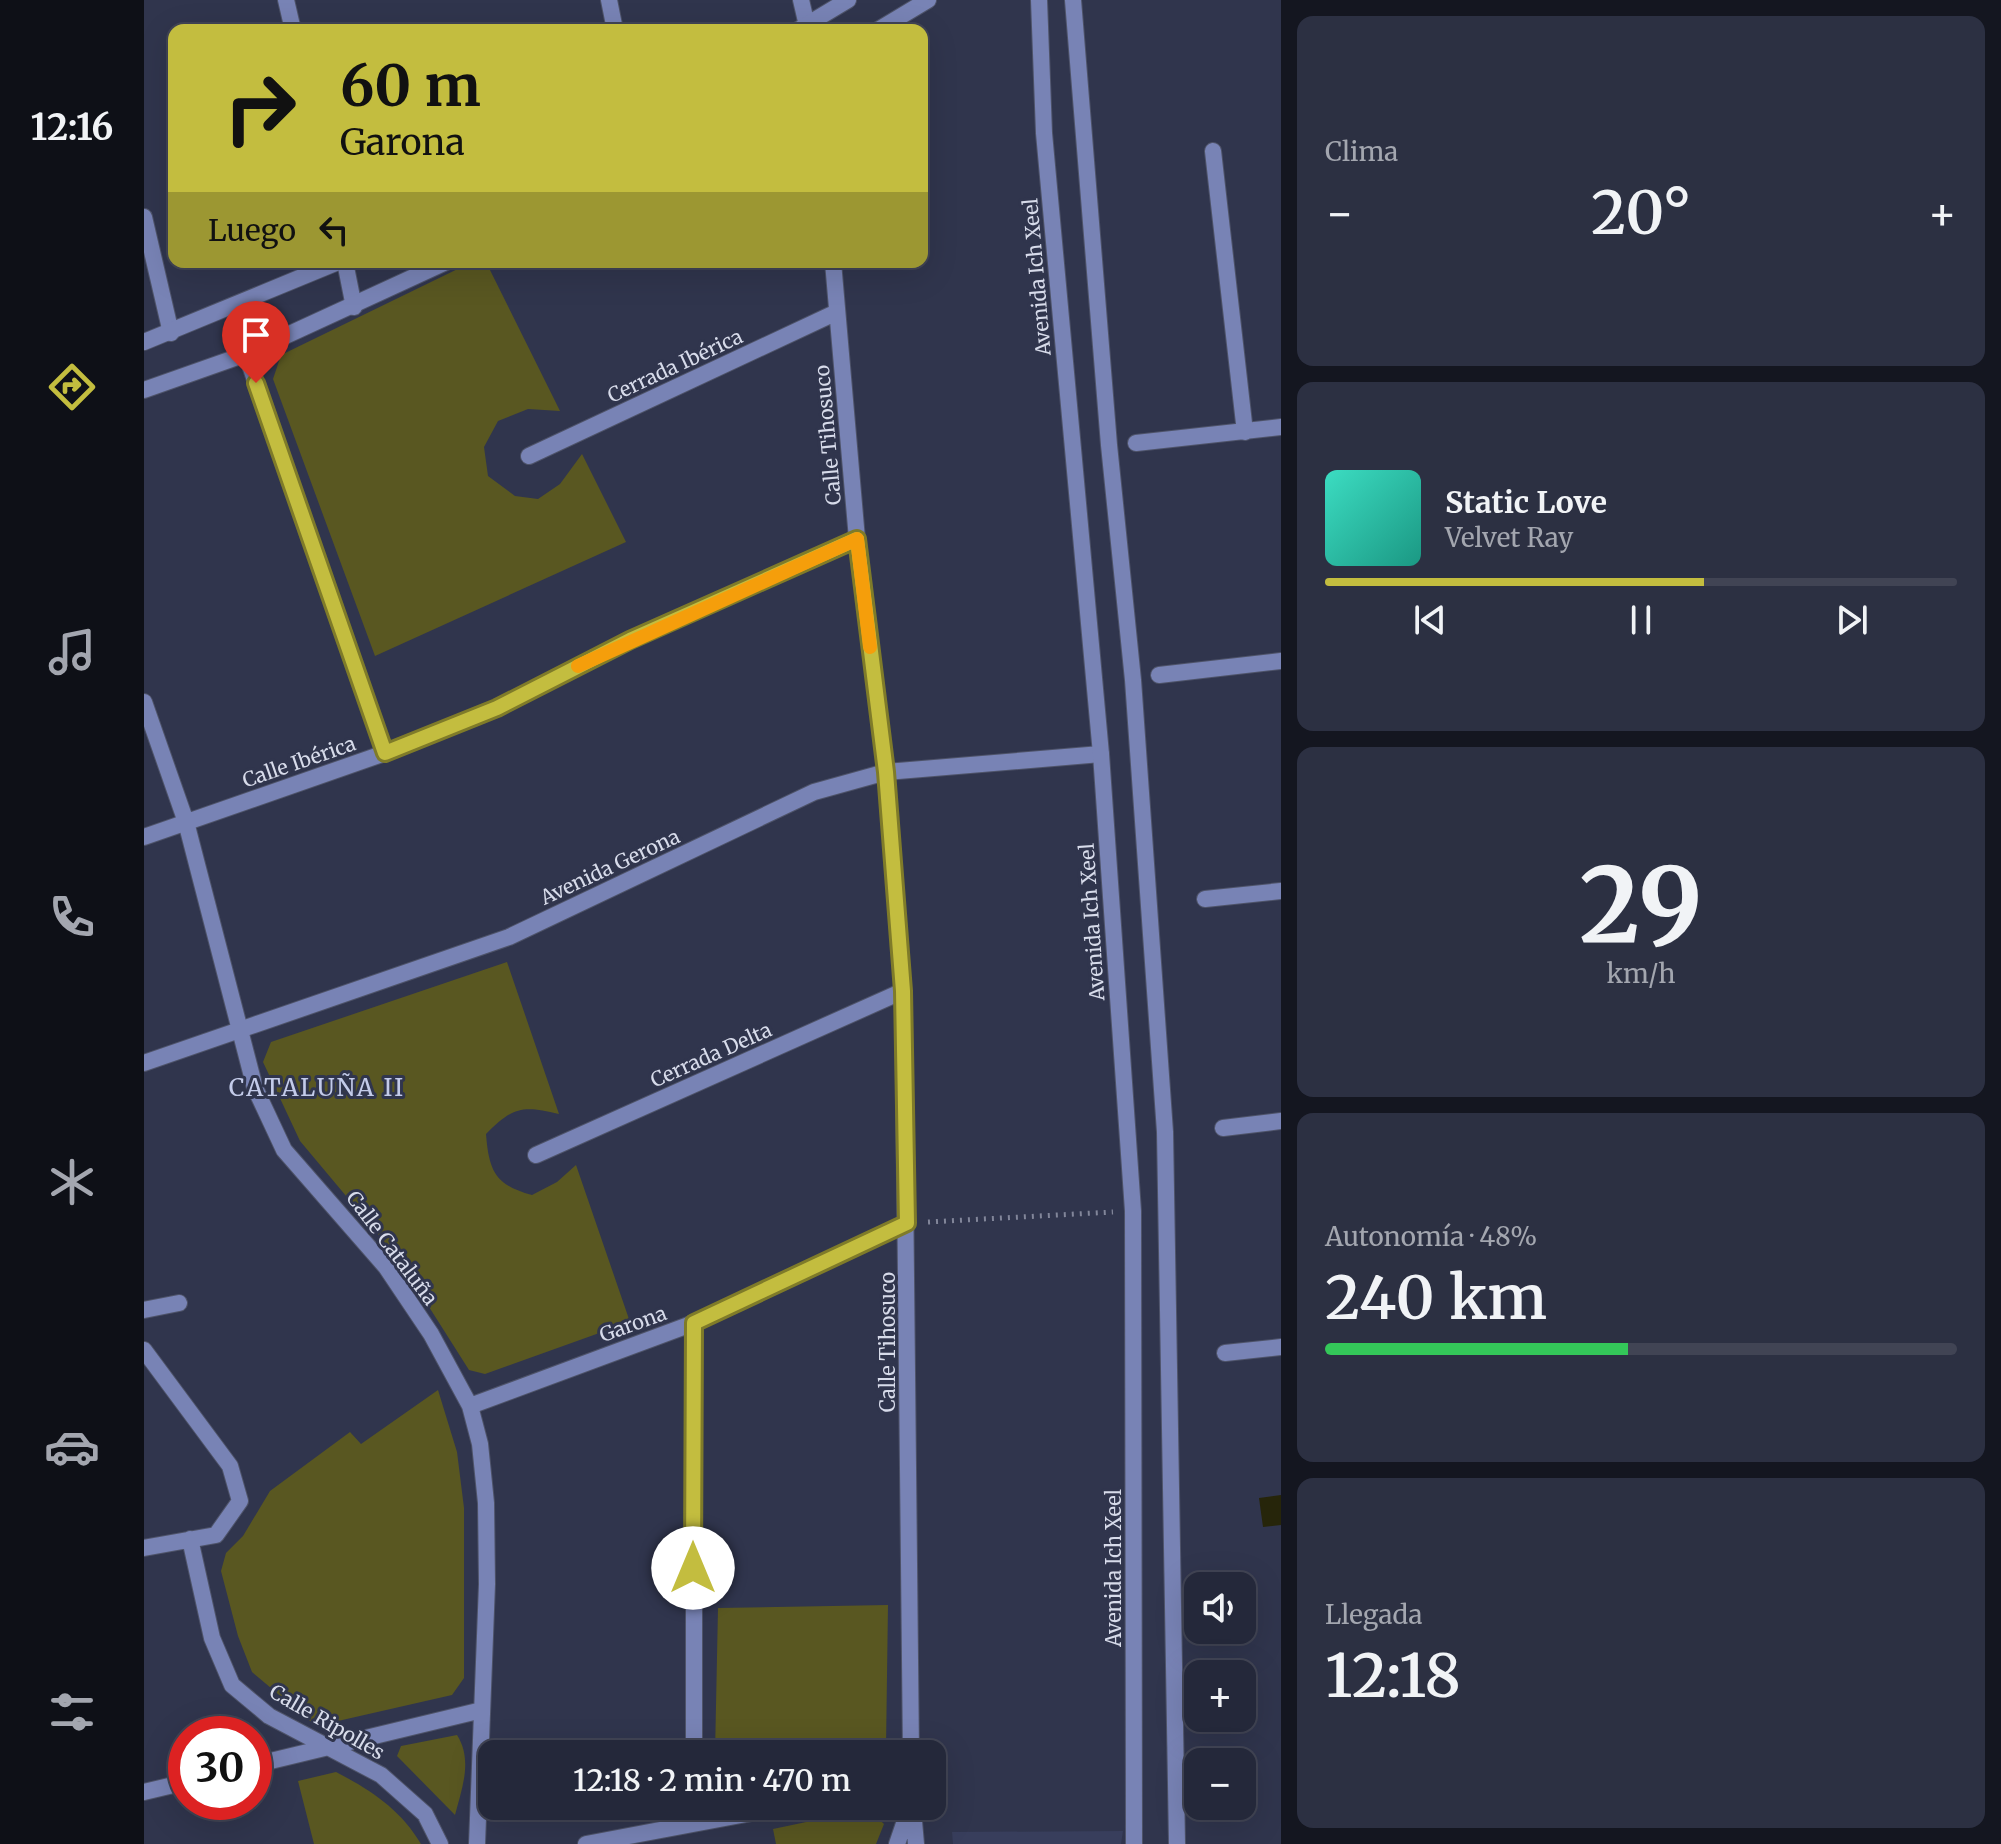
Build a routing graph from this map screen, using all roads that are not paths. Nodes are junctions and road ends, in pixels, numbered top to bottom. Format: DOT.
graph roads {
  1 [pos="286,0"];
  2 [pos="609,0"];
  3 [pos="801,0"];
  4 [pos="848,0"];
  5 [pos="928,0"];
  6 [pos="1039,0"];
  7 [pos="1073,0"];
  8 [pos="292,24"];
  9 [pos="614,24"];
  10 [pos="804,24"];
  11 [pos="811,24"];
  12 [pos="888,24"];
  13 [pos="1213,151"];
  14 [pos="144,217"];
  15 [pos="324,268"];
  16 [pos="346,268"];
  17 [pos="434,268"];
  18 [pos="833,268"];
  19 [pos="354,307"];
  20 [pos="837,312"];
  21 [pos="171,333"];
  22 [pos="144,342"];
  23 [pos="246,354"];
  24 [pos="144,390"];
  25 [pos="1281,427"];
  26 [pos="1245,432"];
  27 [pos="1136,443"];
  28 [pos="529,456"];
  29 [pos="857,539"];
  30 [pos="1281,661"];
  31 [pos="1159,675"];
  32 [pos="144,702"];
  33 [pos="385,753"];
  34 [pos="1101,754"];
  35 [pos="886,772"];
  36 [pos="186,822"];
  37 [pos="144,837"];
  38 [pos="1281,891"];
  39 [pos="1205,899"];
  40 [pos="903,991"];
  41 [pos="242,1030"];
  42 [pos="144,1063"];
  43 [pos="1281,1121"];
  44 [pos="1223,1128"];
  45 [pos="536,1155"];
  46 [pos="907,1223"];
  47 [pos="179,1303"];
  48 [pos="144,1310"];
  49 [pos="694,1323"];
  50 [pos="1281,1347"];
  51 [pos="144,1350"];
  52 [pos="1225,1353"];
  53 [pos="470,1406"];
  54 [pos="190,1539"];
  55 [pos="144,1548"];
  56 [pos="482,1710"];
  57 [pos="694,1740"];
  58 [pos="911,1740"];
  59 [pos="326,1748"];
  60 [pos="272,1761"];
  61 [pos="168,1786"];
  62 [pos="144,1792"];
  63 [pos="681,1820"];
  64 [pos="906,1820"];
  65 [pos="913,1820"];
  66 [pos="440,1844"];
  67 [pos="477,1844"];
  68 [pos="586,1844"];
  69 [pos="897,1844"];
  70 [pos="916,1844"];
  71 [pos="1134,1844"];
  72 [pos="1177,1844"];
  1 -- 8 [label="street"];
  2 -- 9 [label="street"];
  3 -- 10 [label="street"];
  4 -- 11 [label="street"];
  5 -- 12 [label="street"];
  6 -- 34 [label="street, Avenida Ich Xeel"];
  7 -- 72 [label="street"];
  13 -- 26 [label="street"];
  14 -- 21 [label="street"];
  15 -- 21 [label="street"];
  16 -- 19 [label="street"];
  17 -- 19 [label="street"];
  18 -- 20 [label="street, Calle Tihosuco"];
  19 -- 23 [label="street"];
  20 -- 28 [label="street, Cerrada Ibérica"];
  20 -- 29 [label="street, Calle Tihosuco"];
  21 -- 22 [label="street"];
  23 -- 24 [label="street"];
  23 -- 33 [label="street"];
  25 -- 26 [label="street"];
  26 -- 27 [label="street"];
  29 -- 33 [label="street, Calle Ibérica"];
  29 -- 35 [label="street, Calle Tihosuco"];
  30 -- 31 [label="street"];
  32 -- 36 [label="street, Calle Cataluña"];
  33 -- 36 [label="street, Calle Ibérica"];
  34 -- 35 [label="street, Avenida Gerona"];
  34 -- 71 [label="street, Avenida Ich Xeel"];
  35 -- 40 [label="street, Calle Tihosuco"];
  35 -- 41 [label="street, Avenida Gerona"];
  36 -- 37 [label="street, Calle Ibérica"];
  36 -- 41 [label="street, Calle Cataluña"];
  38 -- 39 [label="street"];
  40 -- 45 [label="street, Cerrada Delta"];
  40 -- 46 [label="street, Calle Tihosuco"];
  41 -- 42 [label="street, Avenida Gerona"];
  41 -- 53 [label="street, Calle Cataluña"];
  43 -- 44 [label="street"];
  46 -- 49 [label="street, Garona"];
  46 -- 58 [label="street, Calle Tihosuco"];
  47 -- 48 [label="street"];
  49 -- 53 [label="street, Garona"];
  49 -- 57 [label="street"];
  50 -- 52 [label="street"];
  51 -- 54 [label="street"];
  53 -- 56 [label="street, Calle Cataluña"];
  54 -- 55 [label="street"];
  54 -- 59 [label="street, Calle Ripolles"];
  56 -- 59 [label="street"];
  56 -- 67 [label="street, Calle Cataluña"];
  59 -- 60 [label="street"];
  59 -- 66 [label="street, Calle Ripolles"];
  61 -- 62 [label="street"];
  63 -- 68 [label="street"];
  64 -- 69 [label="street"];
  65 -- 70 [label="street"];
}
